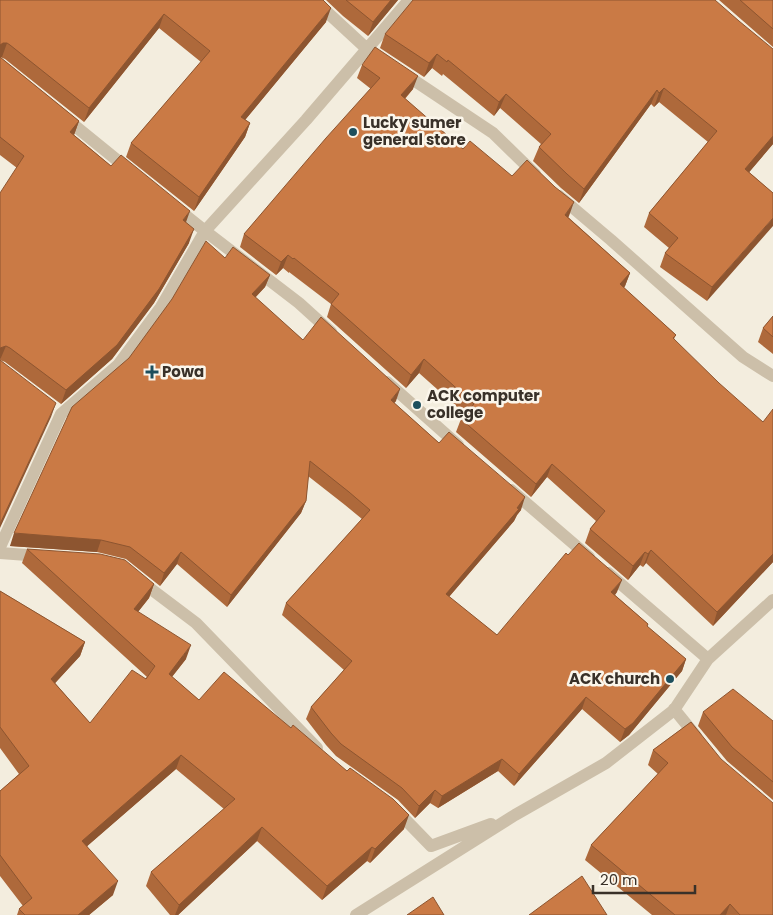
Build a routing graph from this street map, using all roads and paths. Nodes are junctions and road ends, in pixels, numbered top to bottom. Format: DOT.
graph roads {
  1 [pos="314,0"];
  2 [pos="408,0"];
  3 [pos="368,49"];
  4 [pos="53,108"];
  5 [pos="136,176"];
  6 [pos="167,200"];
  7 [pos="205,231"];
  8 [pos="342,342"];
  9 [pos="379,374"];
  10 [pos="773,376"];
  11 [pos="466,452"];
  12 [pos="503,484"];
  13 [pos="0,547"];
  14 [pos="0,553"];
  15 [pos="48,557"];
  16 [pos="131,573"];
  17 [pos="773,600"];
  18 [pos="708,659"];
  19 [pos="674,709"];
  20 [pos="704,745"];
  21 [pos="325,755"];
  22 [pos="385,801"];
  23 [pos="515,815"];
  24 [pos="356,915"];
  1 -- 3 [label="street"];
  2 -- 3 [label="street"];
  3 -- 7 [label="street"];
  3 -- 10 [label="street"];
  4 -- 5 [label="street"];
  6 -- 7 [label="street"];
  7 -- 8 [label="street"];
  7 -- 13 [label="street"];
  9 -- 11 [label="street"];
  12 -- 18 [label="street"];
  14 -- 15 [label="street"];
  16 -- 21 [label="street"];
  17 -- 18 [label="street"];
  18 -- 19 [label="street"];
  19 -- 20 [label="street"];
  19 -- 23 [label="street"];
  22 -- 23 [label="street"];
  23 -- 24 [label="street"];
}
